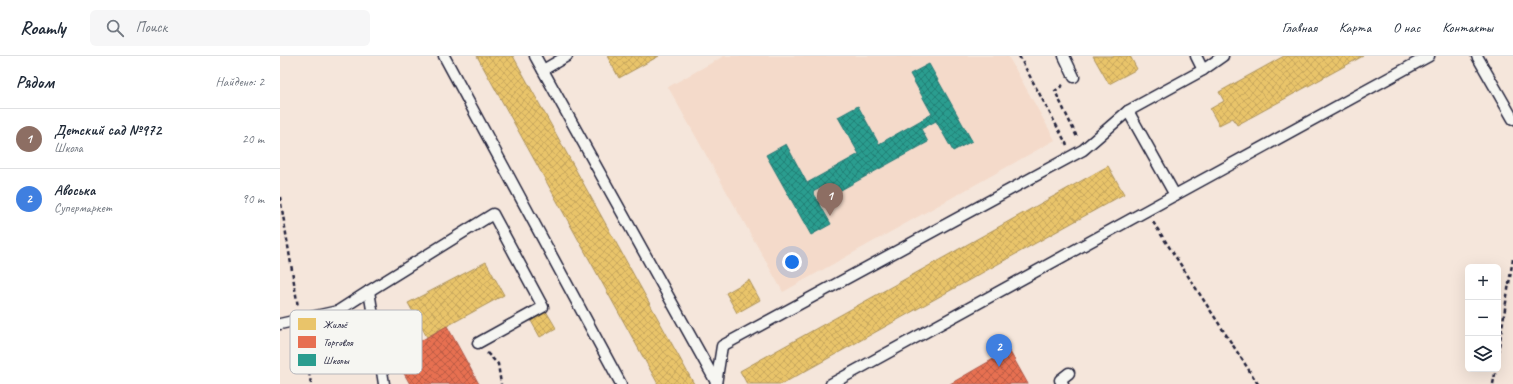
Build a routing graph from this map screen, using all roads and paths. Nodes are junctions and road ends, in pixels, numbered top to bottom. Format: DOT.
graph roads {
  1 [pos="444,56"];
  2 [pos="535,56"];
  3 [pos="567,56"];
  4 [pos="1019,56"];
  5 [pos="1064,56"];
  6 [pos="1196,56"];
  7 [pos="1222,56"];
  8 [pos="1429,56"];
  9 [pos="1477,56"];
  10 [pos="542,70"];
  11 [pos="1203,70"];
  12 [pos="1074,77"];
  13 [pos="1128,112"];
  14 [pos="1513,119"];
  15 [pos="1083,150"];
  16 [pos="1073,156"];
  17 [pos="1175,195"];
  18 [pos="280,197"];
  19 [pos="1146,211"];
  20 [pos="1513,258"];
  21 [pos="369,290"];
  22 [pos="299,310"];
  23 [pos="339,310"];
  24 [pos="372,310"];
  25 [pos="290,322"];
  26 [pos="280,324"];
  27 [pos="1501,336"];
  28 [pos="478,342"];
  29 [pos="1069,372"];
  30 [pos="1495,372"];
  31 [pos="309,374"];
  32 [pos="382,374"];
  33 [pos="716,383"];
  34 [pos="311,384"];
  35 [pos="384,384"];
  36 [pos="501,384"];
  37 [pos="621,384"];
  38 [pos="831,384"];
  39 [pos="1063,384"];
  40 [pos="1258,384"];
  41 [pos="1493,384"];
  1 -- 37 [label="lane"];
  2 -- 10 [label="lane"];
  3 -- 10 [label="lane"];
  4 -- 16 [label="path"];
  5 -- 12 [label="lane"];
  6 -- 11 [label="lane"];
  7 -- 11 [label="lane"];
  8 -- 17 [label="lane"];
  9 -- 14 [label="lane"];
  10 -- 33 [label="lane"];
  11 -- 13 [label="lane"];
  12 -- 15 [label="path"];
  13 -- 15 [label="lane"];
  13 -- 17 [label="lane"];
  15 -- 16 [label="lane"];
  16 -- 33 [label="lane"];
  17 -- 19 [label="lane"];
  18 -- 22 [label="path"];
  19 -- 38 [label="lane"];
  19 -- 40 [label="path"];
  20 -- 27 [label="path"];
  21 -- 23 [label="lane"];
  21 -- 24 [label="lane"];
  21 -- 28 [label="lane"];
  25 -- 26 [label="lane"];
  28 -- 36 [label="path"];
  29 -- 39 [label="lane"];
  30 -- 41 [label="path"];
  31 -- 34 [label="path"];
  32 -- 35 [label="lane"];
}
